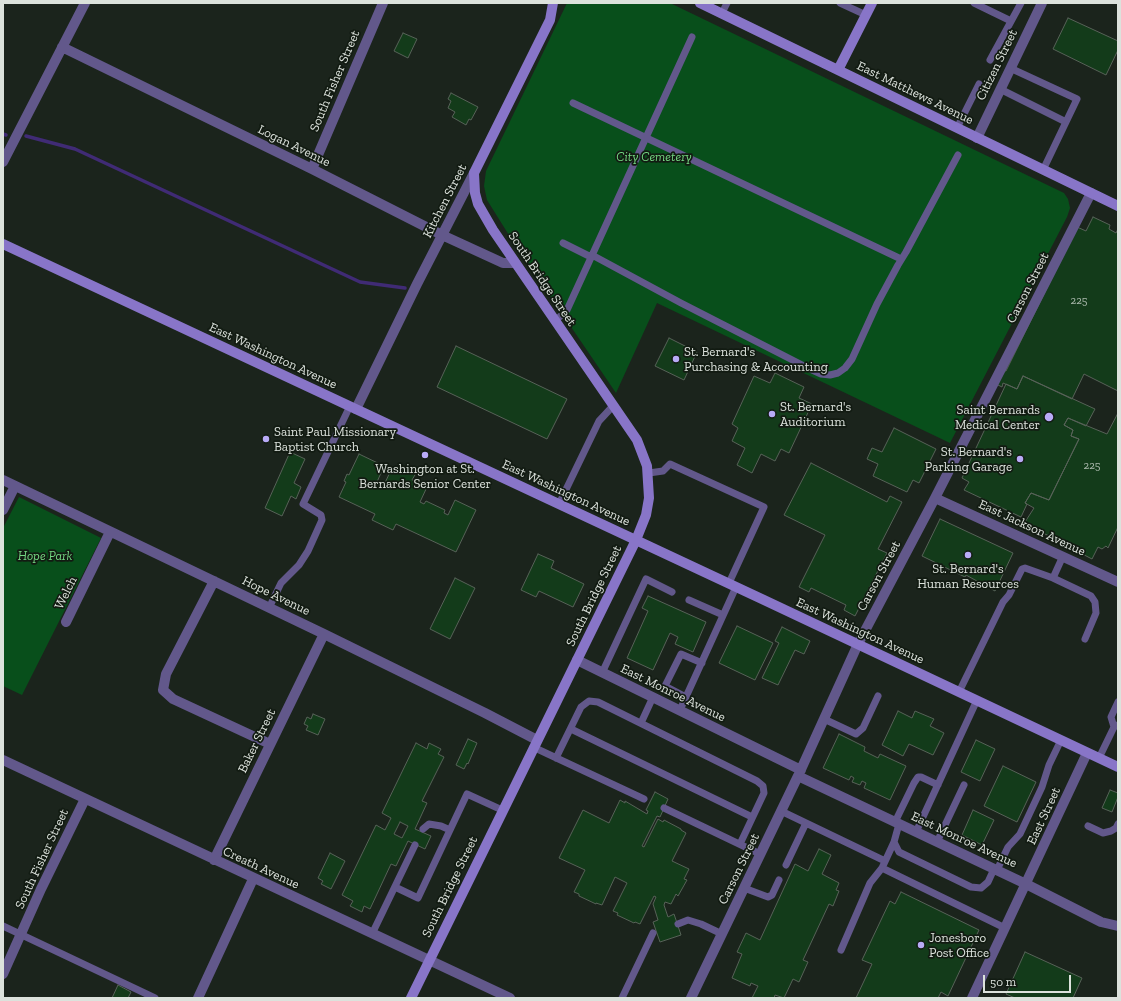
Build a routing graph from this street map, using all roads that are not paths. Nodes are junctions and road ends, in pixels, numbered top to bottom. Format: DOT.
graph roads {
  1 [pos="85,3"];
  2 [pos="383,3"];
  3 [pos="553,3"];
  4 [pos="700,3"];
  5 [pos="727,3"];
  6 [pos="840,3"];
  7 [pos="872,3"];
  8 [pos="974,3"];
  9 [pos="1021,3"];
  10 [pos="1042,3"];
  11 [pos="722,13"];
  12 [pos="866,15"];
  13 [pos="1011,21"];
  14 [pos="692,38"];
  15 [pos="62,47"];
  16 [pos="990,60"];
  17 [pos="1010,68"];
  18 [pos="838,70"];
  19 [pos="979,84"];
  20 [pos="1000,89"];
  21 [pos="573,103"];
  22 [pos="1066,122"];
  23 [pos="957,128"];
  24 [pos="646,138"];
  25 [pos="977,138"];
  26 [pos="958,155"];
  27 [pos="3,162"];
  28 [pos="312,170"];
  29 [pos="1043,170"];
  30 [pos="474,173"];
  31 [pos="1091,193"];
  32 [pos="1118,206"];
  33 [pos="442,235"];
  34 [pos="563,243"];
  35 [pos="3,244"];
  36 [pos="592,256"];
  37 [pos="901,259"];
  38 [pos="515,263"];
  39 [pos="555,321"];
  40 [pos="613,406"];
  41 [pos="353,407"];
  42 [pos="649,473"];
  43 [pos="3,480"];
  44 [pos="15,486"];
  45 [pos="935,498"];
  46 [pos="560,504"];
  47 [pos="3,510"];
  48 [pos="110,532"];
  49 [pos="636,540"];
  50 [pos="1063,556"];
  51 [pos="1053,578"];
  52 [pos="214,581"];
  53 [pos="1118,582"];
  54 [pos="732,585"];
  55 [pos="672,592"];
  56 [pos="689,600"];
  57 [pos="270,608"];
  58 [pos="724,615"];
  59 [pos="66,622"];
  60 [pos="324,634"];
  61 [pos="1085,639"];
  62 [pos="858,644"];
  63 [pos="577,660"];
  64 [pos="702,663"];
  65 [pos="602,672"];
  66 [pos="959,692"];
  67 [pos="878,696"];
  68 [pos="653,697"];
  69 [pos="686,697"];
  70 [pos="977,700"];
  71 [pos="1118,702"];
  72 [pos="680,710"];
  73 [pos="824,719"];
  74 [pos="641,723"];
  75 [pos="1116,726"];
  76 [pos="571,729"];
  77 [pos="1061,740"];
  78 [pos="270,744"];
  79 [pos="535,744"];
  80 [pos="1088,753"];
  81 [pos="556,758"];
  82 [pos="1099,758"];
  83 [pos="3,760"];
  84 [pos="1118,767"];
  85 [pos="800,773"];
  86 [pos="938,785"];
  87 [pos="964,785"];
  88 [pos="85,799"];
  89 [pos="644,799"];
  90 [pos="664,808"];
  91 [pos="502,810"];
  92 [pos="781,812"];
  93 [pos="752,817"];
  94 [pos="806,823"];
  95 [pos="897,823"];
  96 [pos="1118,824"];
  97 [pos="1088,826"];
  98 [pos="423,830"];
  99 [pos="450,830"];
  100 [pos="916,832"];
  101 [pos="894,842"];
  102 [pos="938,842"];
  103 [pos="740,844"];
  104 [pos="415,845"];
  105 [pos="760,854"];
  106 [pos="214,860"];
  107 [pos="786,865"];
  108 [pos="884,865"];
  109 [pos="996,869"];
  110 [pos="253,879"];
  111 [pos="779,880"];
  112 [pos="1026,884"];
  113 [pos="395,887"];
  114 [pos="744,888"];
  115 [pos="678,924"];
  116 [pos="3,926"];
  117 [pos="1118,926"];
  118 [pos="1005,928"];
  119 [pos="653,933"];
  120 [pos="21,934"];
  121 [pos="372,934"];
  122 [pos="722,934"];
  123 [pos="841,950"];
  124 [pos="429,960"];
  125 [pos="3,974"];
  126 [pos="155,998"];
  127 [pos="198,998"];
  128 [pos="411,998"];
  129 [pos="510,998"];
  130 [pos="622,998"];
  131 [pos="691,998"];
  132 [pos="972,998"];
  1 -- 15 [label="street"];
  2 -- 28 [label="street, South Fisher Street"];
  3 -- 30 [label="street, Kitchen Street"];
  4 -- 11 [label="street, East Matthews Avenue"];
  5 -- 11 [label="lane"];
  6 -- 12 [label="lane"];
  7 -- 12 [label="street"];
  8 -- 13 [label="lane"];
  9 -- 13 [label="lane"];
  10 -- 17 [label="street, Citizen Street"];
  11 -- 18 [label="street, East Matthews Avenue"];
  12 -- 18 [label="street"];
  13 -- 16 [label="lane"];
  14 -- 24 [label="lane"];
  15 -- 27 [label="street"];
  15 -- 28 [label="street, Logan Avenue"];
  17 -- 20 [label="street, Citizen Street"];
  17 -- 22 [label="lane"];
  18 -- 23 [label="street, East Matthews Avenue"];
  19 -- 23 [label="lane"];
  20 -- 22 [label="lane"];
  20 -- 25 [label="street, Citizen Street"];
  21 -- 24 [label="lane"];
  22 -- 29 [label="lane"];
  23 -- 25 [label="street, East Matthews Avenue"];
  24 -- 36 [label="lane"];
  24 -- 37 [label="lane"];
  25 -- 29 [label="street, East Matthews Avenue"];
  26 -- 37 [label="lane"];
  28 -- 33 [label="street, Logan Avenue"];
  29 -- 31 [label="street, East Matthews Avenue"];
  30 -- 33 [label="street, Kitchen Street"];
  30 -- 38 [label="street, South Bridge Street"];
  31 -- 32 [label="street, East Matthews Avenue"];
  31 -- 45 [label="street, Carson Street"];
  33 -- 38 [label="street, Logan Avenue"];
  33 -- 41 [label="street, Kitchen Street"];
  34 -- 36 [label="lane"];
  35 -- 41 [label="street, East Washington Avenue"];
  36 -- 37 [label="lane"];
  36 -- 39 [label="lane"];
  38 -- 39 [label="street, South Bridge Street"];
  39 -- 40 [label="street, South Bridge Street"];
  40 -- 42 [label="street, South Bridge Street"];
  40 -- 46 [label="lane"];
  41 -- 46 [label="street, East Washington Avenue"];
  41 -- 57 [label="lane"];
  42 -- 49 [label="street, South Bridge Street"];
  42 -- 54 [label="lane"];
  43 -- 44 [label="street, Hope Avenue"];
  44 -- 47 [label="street"];
  44 -- 48 [label="street, Hope Avenue"];
  45 -- 50 [label="street, East Jackson Avenue"];
  45 -- 62 [label="street, Carson Street"];
  46 -- 49 [label="street, East Washington Avenue"];
  48 -- 52 [label="street, Hope Avenue"];
  48 -- 59 [label="street, Welch"];
  49 -- 54 [label="street, East Washington Avenue"];
  49 -- 63 [label="street, South Bridge Street"];
  50 -- 51 [label="lane"];
  50 -- 53 [label="street, East Jackson Avenue"];
  51 -- 61 [label="lane"];
  51 -- 66 [label="lane"];
  52 -- 57 [label="street, Hope Avenue"];
  52 -- 78 [label="street"];
  54 -- 58 [label="lane"];
  54 -- 62 [label="street, East Washington Avenue"];
  55 -- 65 [label="lane"];
  56 -- 58 [label="lane"];
  57 -- 60 [label="street, Hope Avenue"];
  58 -- 64 [label="lane"];
  60 -- 78 [label="street, Baker Street"];
  60 -- 79 [label="street, Hope Avenue"];
  62 -- 66 [label="street, East Washington Avenue"];
  62 -- 73 [label="street, Carson Street"];
  63 -- 65 [label="street, East Monroe Avenue"];
  63 -- 79 [label="street, South Bridge Street"];
  64 -- 69 [label="lane"];
  64 -- 69 [label="lane"];
  65 -- 68 [label="street, East Monroe Avenue"];
  66 -- 70 [label="street, East Washington Avenue"];
  67 -- 73 [label="lane"];
  68 -- 72 [label="street, East Monroe Avenue"];
  68 -- 74 [label="lane"];
  69 -- 72 [label="lane"];
  70 -- 77 [label="street, East Washington Avenue"];
  70 -- 86 [label="lane"];
  71 -- 75 [label="lane"];
  72 -- 85 [label="street, East Monroe Avenue"];
  73 -- 85 [label="street, Carson Street"];
  74 -- 76 [label="lane"];
  74 -- 93 [label="lane"];
  75 -- 82 [label="lane"];
  76 -- 81 [label="lane"];
  76 -- 93 [label="lane"];
  77 -- 80 [label="street, East Washington Avenue"];
  77 -- 109 [label="lane"];
  78 -- 106 [label="street, Baker Street"];
  79 -- 81 [label="lane"];
  79 -- 91 [label="street, South Bridge Street"];
  80 -- 82 [label="street, East Washington Avenue"];
  80 -- 112 [label="street, East Street"];
  81 -- 89 [label="lane"];
  82 -- 84 [label="street, East Washington Avenue"];
  83 -- 88 [label="street, Creath Avenue"];
  85 -- 92 [label="street, Carson Street"];
  85 -- 95 [label="street, East Monroe Avenue"];
  86 -- 95 [label="lane"];
  86 -- 100 [label="lane"];
  87 -- 102 [label="lane"];
  88 -- 106 [label="street, Creath Avenue"];
  88 -- 120 [label="street, South Fisher Street"];
  90 -- 103 [label="lane"];
  91 -- 99 [label="lane"];
  91 -- 124 [label="street, South Bridge Street"];
  92 -- 94 [label="lane"];
  92 -- 105 [label="street, Carson Street"];
  93 -- 103 [label="lane"];
  94 -- 107 [label="lane"];
  94 -- 108 [label="lane"];
  95 -- 100 [label="street, East Monroe Avenue"];
  95 -- 101 [label="lane"];
  96 -- 97 [label="lane"];
  98 -- 99 [label="lane"];
  99 -- 113 [label="lane"];
  100 -- 102 [label="street, East Monroe Avenue"];
  101 -- 108 [label="lane"];
  101 -- 109 [label="lane"];
  102 -- 109 [label="street, East Monroe Avenue"];
  103 -- 105 [label="lane"];
  104 -- 113 [label="lane"];
  105 -- 114 [label="street, Carson Street"];
  106 -- 110 [label="street, Creath Avenue"];
  108 -- 118 [label="lane"];
  108 -- 123 [label="lane"];
  109 -- 112 [label="street, East Monroe Avenue"];
  110 -- 121 [label="street, Creath Avenue"];
  110 -- 127 [label="street"];
  111 -- 114 [label="lane"];
  112 -- 117 [label="street, East Monroe Avenue"];
  112 -- 118 [label="street, East Street"];
  113 -- 121 [label="lane"];
  114 -- 122 [label="street, Carson Street"];
  115 -- 122 [label="lane"];
  116 -- 120 [label="lane"];
  118 -- 132 [label="street, East Street"];
  119 -- 130 [label="lane"];
  120 -- 125 [label="street, South Fisher Street"];
  120 -- 126 [label="lane"];
  121 -- 124 [label="street, Creath Avenue"];
  122 -- 131 [label="street, Carson Street"];
  124 -- 128 [label="street, South Bridge Street"];
  124 -- 129 [label="street, Creath Avenue"];
}
